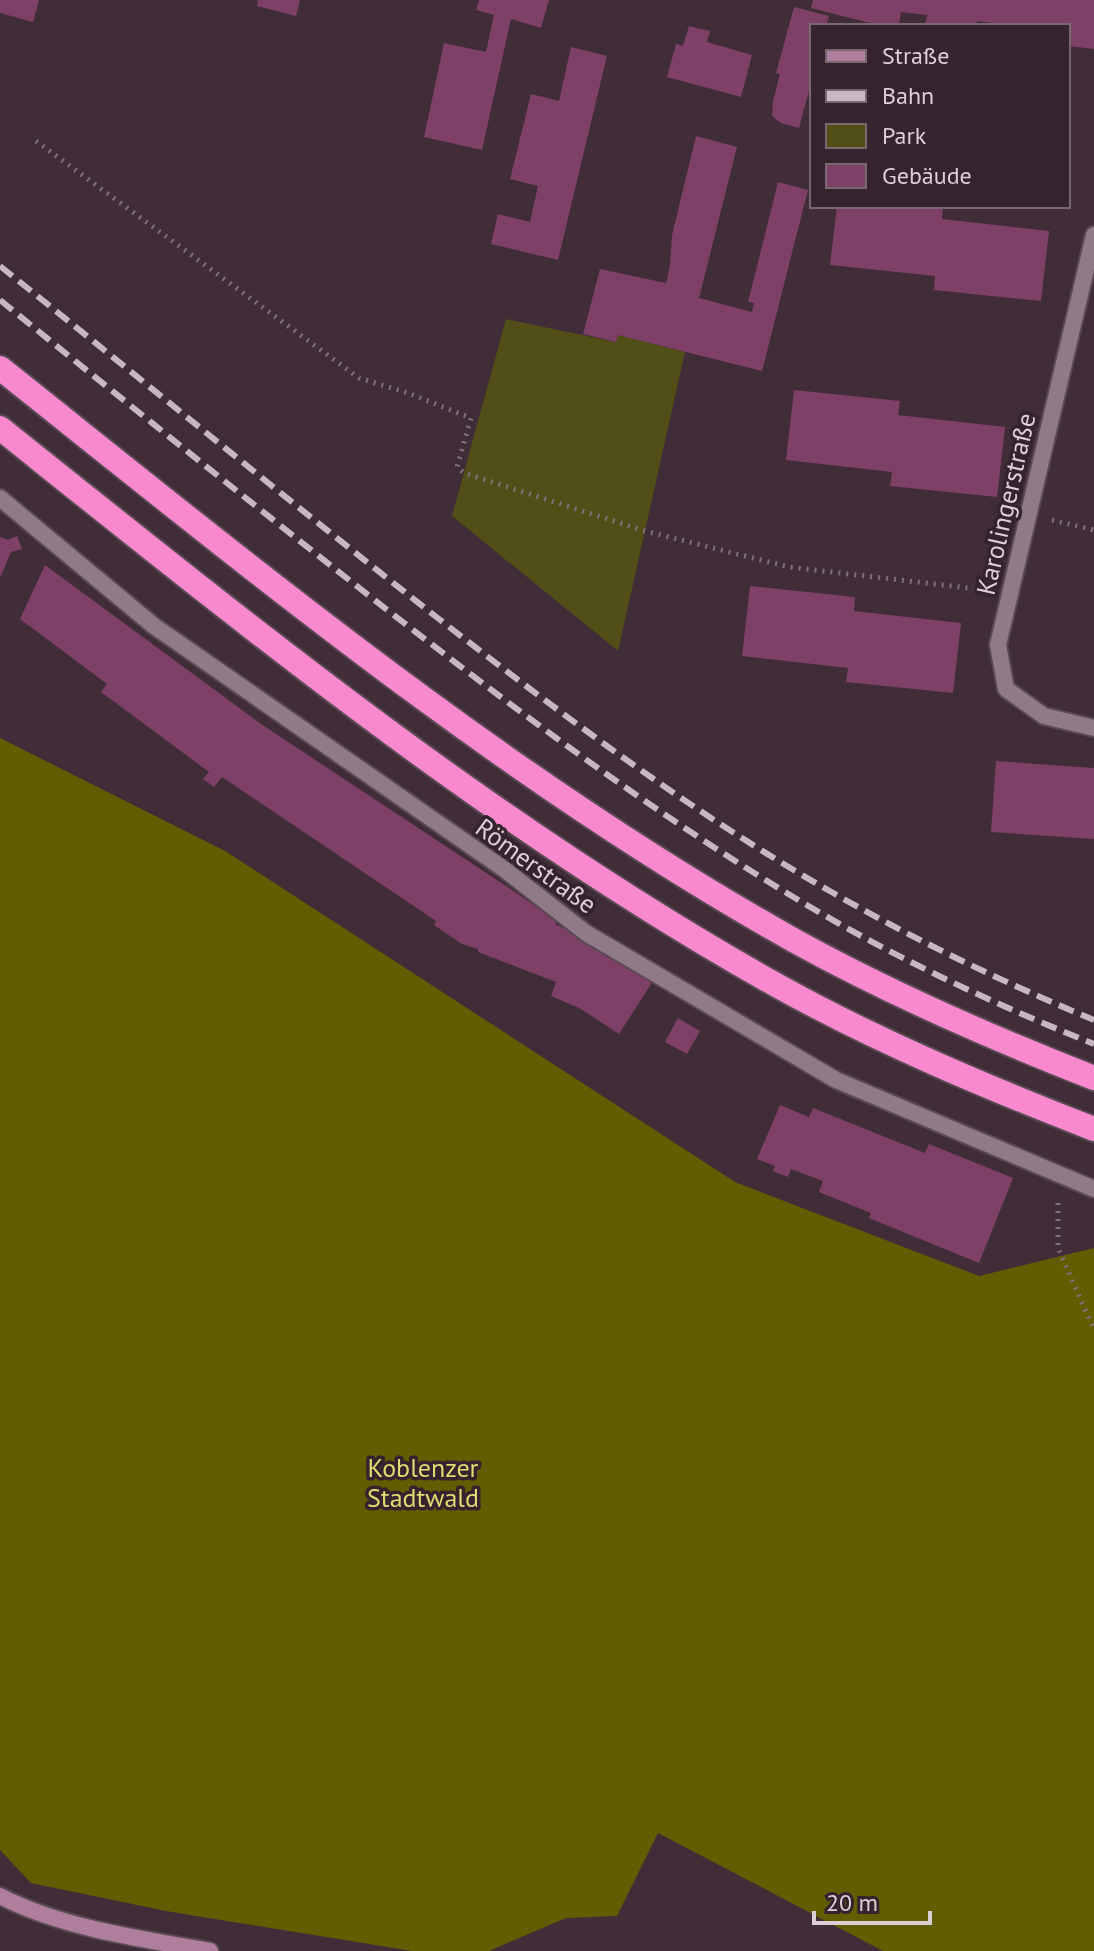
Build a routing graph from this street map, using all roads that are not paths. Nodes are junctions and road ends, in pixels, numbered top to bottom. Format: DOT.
graph roads {
  1 [pos="1094,235"];
  2 [pos="0,368"];
  3 [pos="0,428"];
  4 [pos="0,498"];
  5 [pos="1094,728"];
  6 [pos="1094,1078"];
  7 [pos="1094,1129"];
  8 [pos="1094,1189"];
  9 [pos="0,1896"];
  10 [pos="210,1951"];
  1 -- 5 [label="street, Karolingerstraße"];
  2 -- 6 [label="highway"];
  3 -- 7 [label="highway"];
  4 -- 8 [label="street, Römerstraße"];
  9 -- 10 [label="street"];
}
